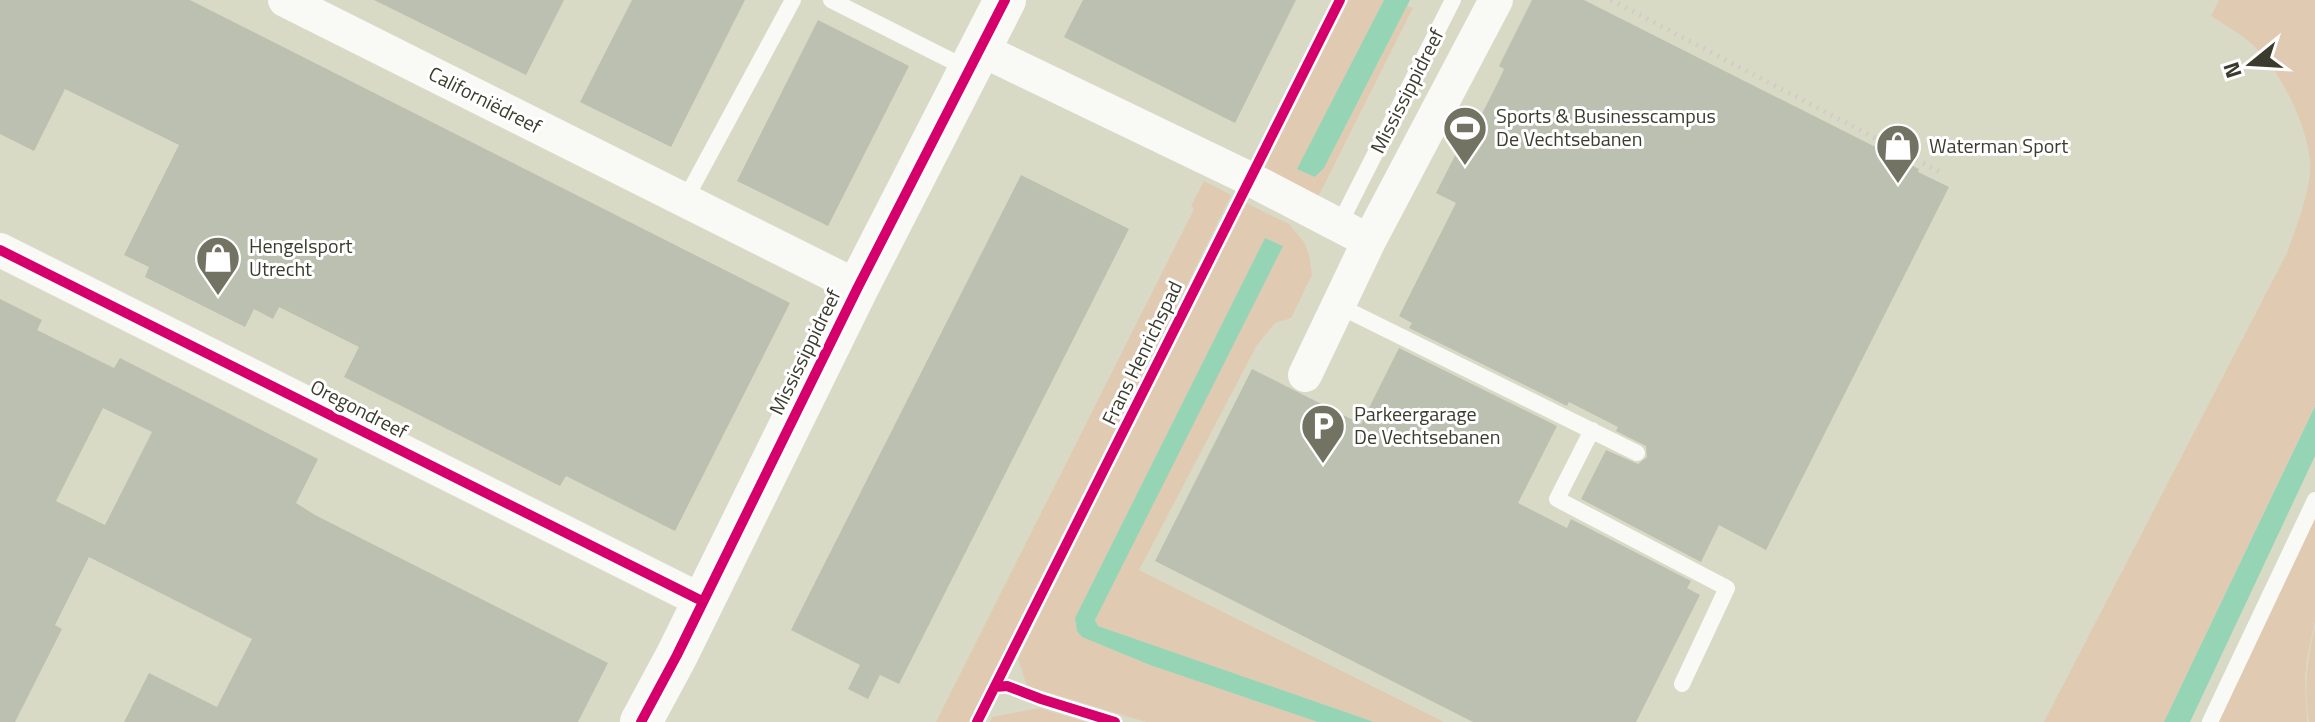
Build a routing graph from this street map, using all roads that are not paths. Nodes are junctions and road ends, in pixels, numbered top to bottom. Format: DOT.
graph roads {
  1 [pos="285,0"];
  2 [pos="793,0"];
  3 [pos="831,0"];
  4 [pos="1005,0"];
  5 [pos="1453,0"];
  6 [pos="1496,0"];
  7 [pos="975,59"];
  8 [pos="685,200"];
  9 [pos="1339,225"];
  10 [pos="1369,241"];
  11 [pos="0,250"];
  12 [pos="858,287"];
  13 [pos="1339,306"];
  14 [pos="1305,375"];
  15 [pos="1592,430"];
  16 [pos="1637,453"];
  17 [pos="2315,500"];
  18 [pos="702,601"];
  19 [pos="1682,684"];
  20 [pos="641,722"];
  21 [pos="2210,722"];
  1 -- 8 [label="street, Californiëdreef"];
  2 -- 8 [label="lane"];
  3 -- 7 [label="lane"];
  4 -- 7 [label="street, Mississippidreef"];
  5 -- 9 [label="lane, Mississippidreef"];
  6 -- 10 [label="street, Mississippidreef"];
  7 -- 9 [label="street"];
  7 -- 12 [label="street, Mississippidreef"];
  8 -- 12 [label="street, Californiëdreef"];
  9 -- 10 [label="street"];
  10 -- 13 [label="street, Mississippidreef"];
  11 -- 18 [label="street, Oregondreef"];
  12 -- 18 [label="street, Mississippidreef"];
  13 -- 14 [label="street, Mississippidreef"];
  13 -- 15 [label="lane"];
  15 -- 16 [label="lane"];
  15 -- 19 [label="lane"];
  17 -- 21 [label="lane"];
  18 -- 20 [label="street, Mississippidreef"];
}
